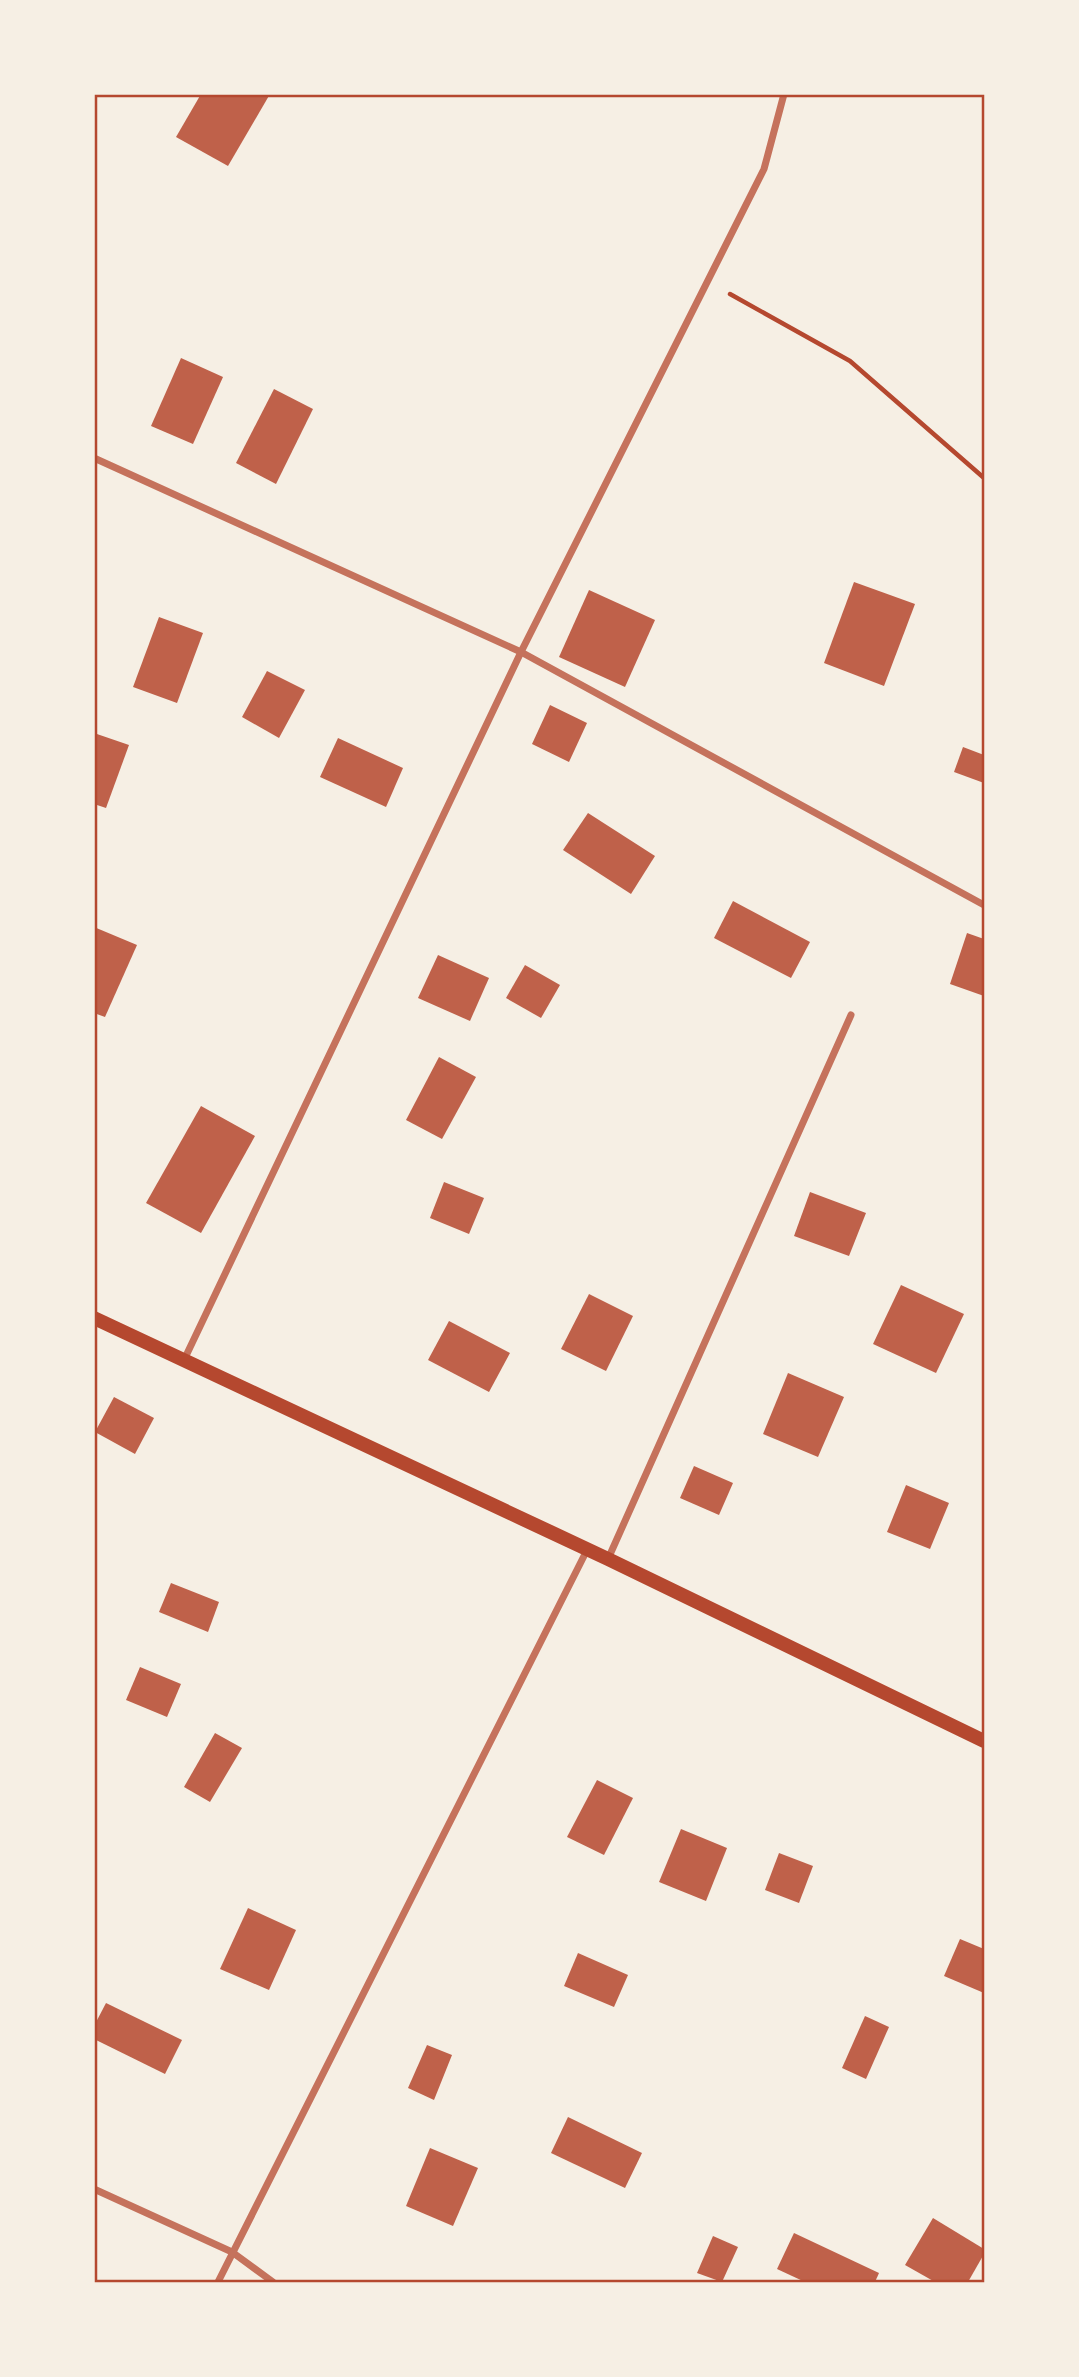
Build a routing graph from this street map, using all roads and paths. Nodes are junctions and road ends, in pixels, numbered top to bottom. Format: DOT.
graph roads {
  1 [pos="784,94"];
  2 [pos="730,294"];
  3 [pos="94,458"];
  4 [pos="985,478"];
  5 [pos="521,652"];
  6 [pos="985,905"];
  7 [pos="851,1015"];
  8 [pos="94,1318"];
  9 [pos="184,1360"];
  10 [pos="587,1549"];
  11 [pos="608,1559"];
  12 [pos="985,1741"];
  13 [pos="94,2189"];
  14 [pos="232,2252"];
  15 [pos="218,2283"];
  16 [pos="273,2283"];
  1 -- 5 [label="street"];
  2 -- 4 [label="path"];
  3 -- 5 [label="street"];
  5 -- 6 [label="street"];
  5 -- 9 [label="street"];
  7 -- 11 [label="street"];
  8 -- 9 [label="main road"];
  9 -- 10 [label="main road"];
  10 -- 11 [label="main road"];
  10 -- 14 [label="street"];
  11 -- 12 [label="main road"];
  13 -- 14 [label="street"];
  14 -- 15 [label="street"];
  14 -- 16 [label="street"];
}
